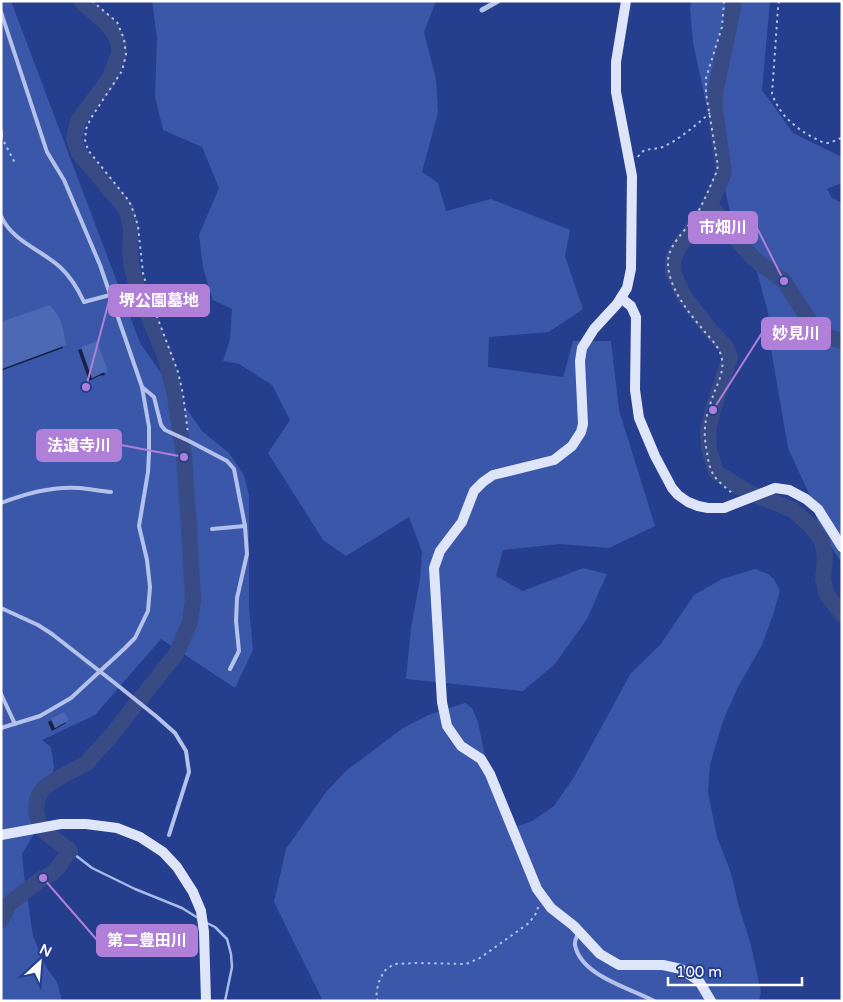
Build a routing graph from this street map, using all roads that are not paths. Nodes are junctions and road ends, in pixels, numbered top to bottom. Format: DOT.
graph roads {
  1 [pos="498,1"];
  2 [pos="626,1"];
  3 [pos="482,10"];
  4 [pos="1,12"];
  5 [pos="1,131"];
  6 [pos="1,138"];
  7 [pos="2,220"];
  8 [pos="110,294"];
  9 [pos="621,298"];
  10 [pos="142,387"];
  11 [pos="111,492"];
  12 [pos="1,503"];
  13 [pos="245,526"];
  14 [pos="212,529"];
  15 [pos="842,547"];
  16 [pos="1,608"];
  17 [pos="230,670"];
  18 [pos="100,671"];
  19 [pos="1,694"];
  20 [pos="15,724"];
  21 [pos="1,728"];
  22 [pos="1,835"];
  23 [pos="169,835"];
  24 [pos="578,931"];
  25 [pos="206,1001"];
  26 [pos="654,1001"];
  27 [pos="711,1001"];
  1 -- 3 [label="street"];
  2 -- 9 [label="street"];
  4 -- 8 [label="lane"];
  5 -- 6 [label="lane"];
  7 -- 8 [label="lane"];
  8 -- 10 [label="lane"];
  9 -- 15 [label="street"];
  9 -- 24 [label="street"];
  10 -- 13 [label="lane"];
  10 -- 18 [label="lane"];
  11 -- 12 [label="lane"];
  13 -- 14 [label="lane"];
  13 -- 17 [label="lane"];
  16 -- 18 [label="lane"];
  18 -- 20 [label="lane"];
  18 -- 23 [label="lane"];
  19 -- 20 [label="lane"];
  20 -- 21 [label="lane"];
  22 -- 25 [label="street"];
  24 -- 26 [label="lane"];
  24 -- 27 [label="street"];
}
